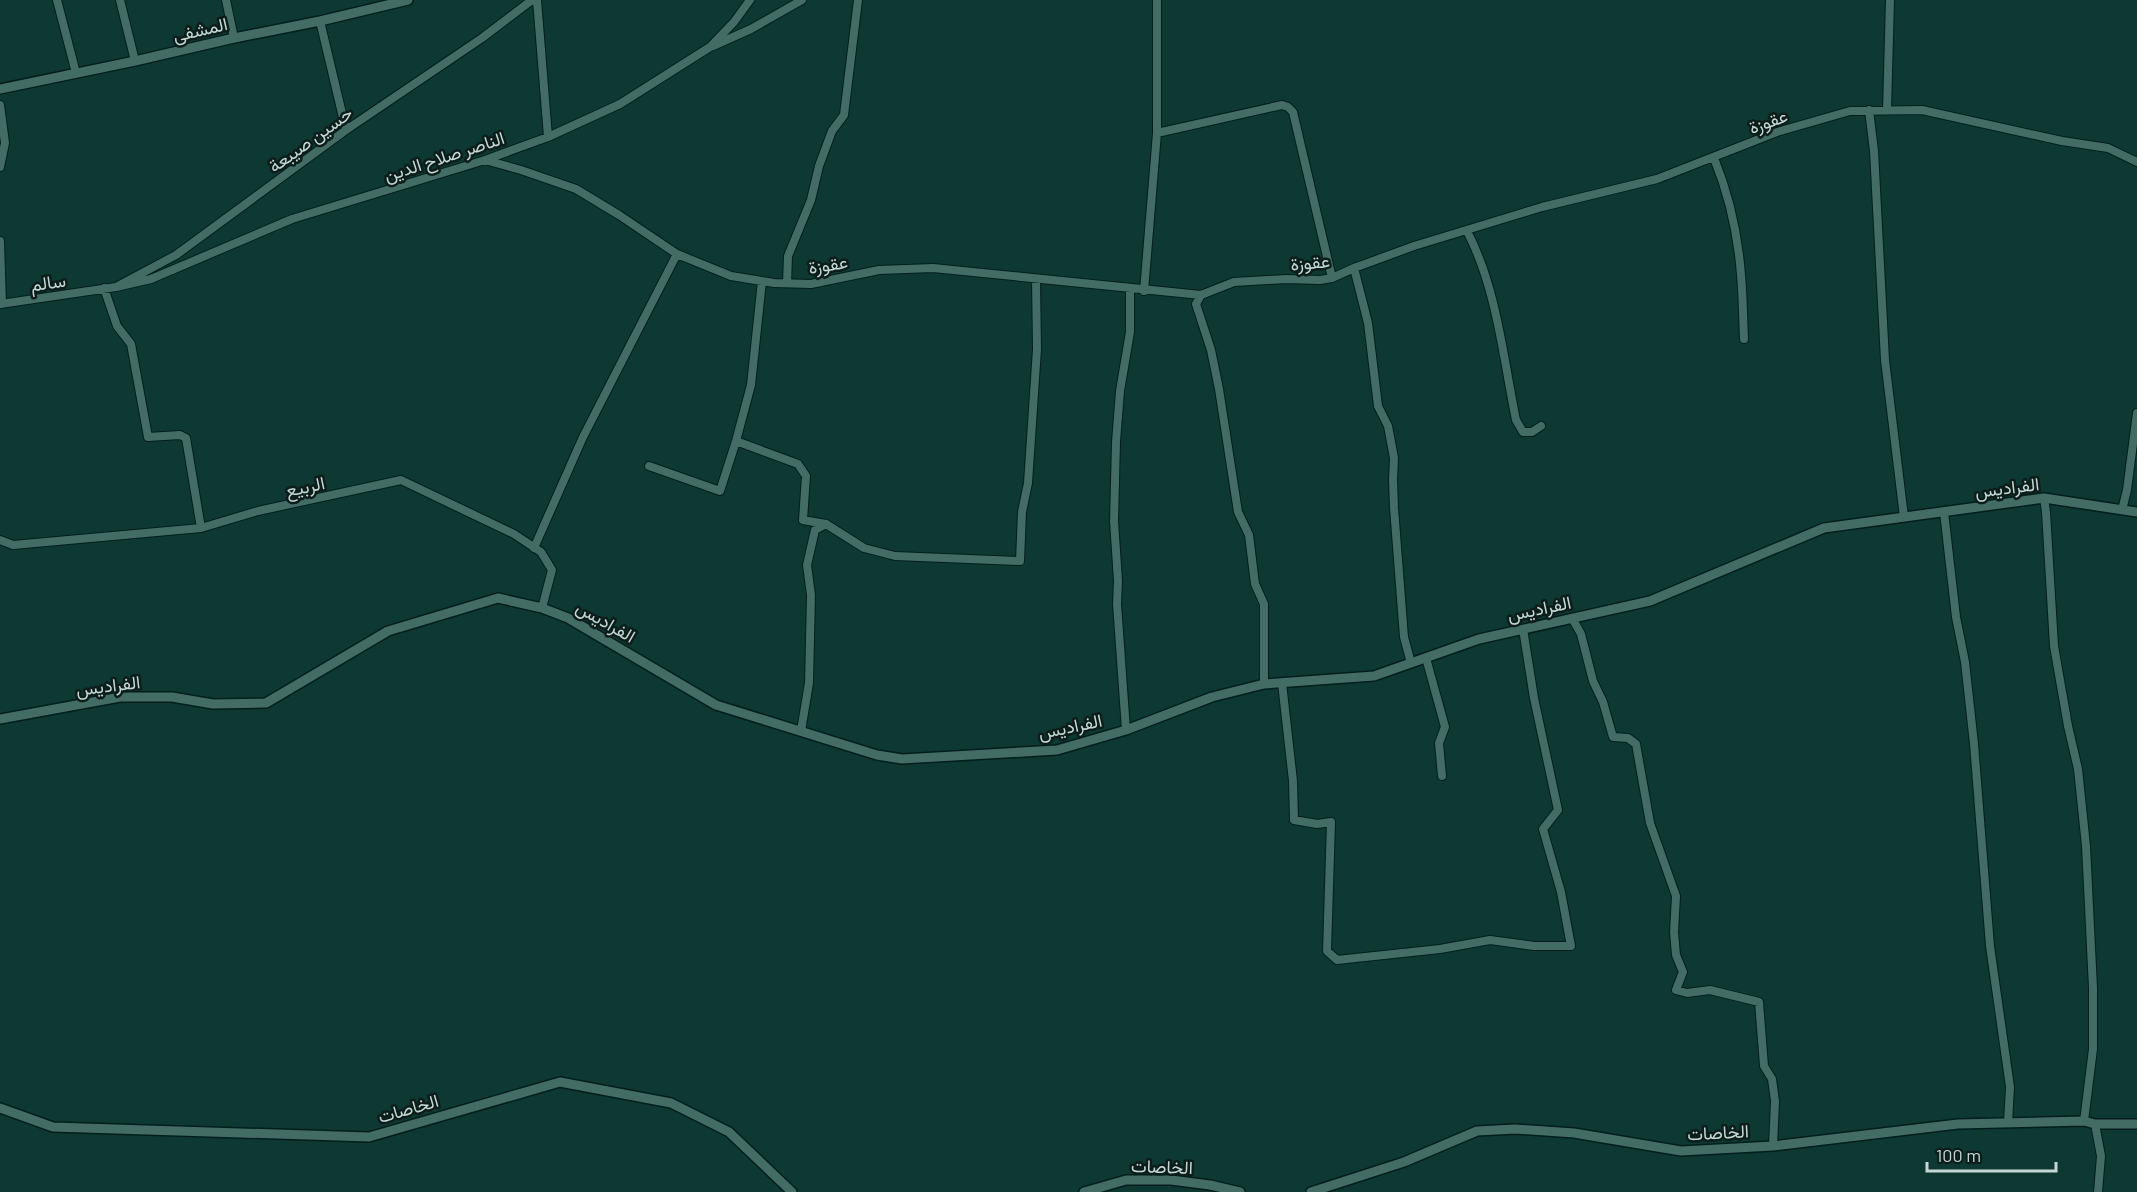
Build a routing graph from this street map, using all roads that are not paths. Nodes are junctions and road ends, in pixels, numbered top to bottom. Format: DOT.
graph roads {
  1 [pos="57,0"];
  2 [pos="120,0"];
  3 [pos="226,0"];
  4 [pos="408,0"];
  5 [pos="532,0"];
  6 [pos="537,0"];
  7 [pos="750,0"];
  8 [pos="802,0"];
  9 [pos="858,0"];
  10 [pos="1157,0"];
  11 [pos="1890,0"];
  12 [pos="320,21"];
  13 [pos="234,38"];
  14 [pos="710,46"];
  15 [pos="135,61"];
  16 [pos="76,73"];
  17 [pos="0,89"];
  18 [pos="0,105"];
  19 [pos="1869,110"];
  20 [pos="1887,110"];
  21 [pos="346,130"];
  22 [pos="1156,133"];
  23 [pos="548,137"];
  24 [pos="1714,158"];
  25 [pos="485,160"];
  26 [pos="2137,162"];
  27 [pos="0,167"];
  28 [pos="1467,231"];
  29 [pos="0,241"];
  30 [pos="677,254"];
  31 [pos="1354,268"];
  32 [pos="1332,278"];
  33 [pos="1036,279"];
  34 [pos="762,281"];
  35 [pos="787,284"];
  36 [pos="116,287"];
  37 [pos="102,289"];
  38 [pos="1130,289"];
  39 [pos="1144,291"];
  40 [pos="1201,295"];
  41 [pos="1,304"];
  42 [pos="1744,339"];
  43 [pos="2137,413"];
  44 [pos="1541,426"];
  45 [pos="736,441"];
  46 [pos="649,466"];
  47 [pos="2044,498"];
  48 [pos="2122,510"];
  49 [pos="1944,512"];
  50 [pos="2137,512"];
  51 [pos="1904,517"];
  52 [pos="826,524"];
  53 [pos="201,528"];
  54 [pos="0,540"];
  55 [pos="534,548"];
  56 [pos="542,608"];
  57 [pos="1572,618"];
  58 [pos="1523,629"];
  59 [pos="1426,658"];
  60 [pos="1411,663"];
  61 [pos="1282,683"];
  62 [pos="1264,684"];
  63 [pos="0,719"];
  64 [pos="1126,730"];
  65 [pos="801,731"];
  66 [pos="1442,776"];
  67 [pos="0,1108"];
  68 [pos="2084,1121"];
  69 [pos="2008,1123"];
  70 [pos="2095,1124"];
  71 [pos="2137,1124"];
  72 [pos="1773,1146"];
  73 [pos="792,1192"];
  74 [pos="1084,1192"];
  75 [pos="1240,1192"];
  76 [pos="1311,1192"];
  77 [pos="2098,1192"];
  1 -- 16 [label="street"];
  2 -- 15 [label="street"];
  3 -- 13 [label="street"];
  4 -- 12 [label="street, المشفى"];
  5 -- 21 [label="street, حسين صيبعة"];
  6 -- 23 [label="street"];
  7 -- 14 [label="street, الناصر صلاح الدين"];
  8 -- 14 [label="street"];
  9 -- 35 [label="street"];
  10 -- 22 [label="street"];
  11 -- 20 [label="street"];
  12 -- 13 [label="street, المشفى"];
  12 -- 21 [label="street"];
  13 -- 15 [label="street, المشفى"];
  14 -- 23 [label="street, الناصر صلاح الدين"];
  15 -- 16 [label="street, المشفى"];
  16 -- 17 [label="street, المشفى"];
  18 -- 27 [label="street"];
  19 -- 20 [label="street, عقوزة"];
  19 -- 24 [label="street, عقوزة"];
  19 -- 51 [label="street"];
  20 -- 26 [label="street, عقوزة"];
  21 -- 36 [label="street, حسين صيبعة"];
  22 -- 32 [label="street"];
  22 -- 39 [label="street"];
  23 -- 25 [label="street, الناصر صلاح الدين"];
  24 -- 28 [label="street, عقوزة"];
  24 -- 42 [label="street"];
  25 -- 30 [label="street, عقوزة"];
  25 -- 36 [label="street, الناصر صلاح الدين"];
  28 -- 31 [label="street, عقوزة"];
  28 -- 44 [label="street"];
  29 -- 41 [label="street"];
  30 -- 34 [label="street, عقوزة"];
  30 -- 55 [label="street"];
  31 -- 32 [label="street, عقوزة"];
  31 -- 60 [label="street"];
  32 -- 40 [label="street, عقوزة"];
  33 -- 35 [label="street, عقوزة"];
  33 -- 38 [label="street, عقوزة"];
  33 -- 52 [label="street"];
  34 -- 35 [label="street, عقوزة"];
  34 -- 45 [label="street"];
  36 -- 37 [label="street, حسين صيبعة"];
  37 -- 41 [label="street, سالم"];
  37 -- 53 [label="street"];
  38 -- 39 [label="street, عقوزة"];
  38 -- 64 [label="street"];
  39 -- 40 [label="street, عقوزة"];
  40 -- 62 [label="street"];
  43 -- 48 [label="street"];
  45 -- 46 [label="street"];
  45 -- 52 [label="street"];
  47 -- 48 [label="street, الفراديس"];
  47 -- 49 [label="street, الفراديس"];
  47 -- 68 [label="street"];
  48 -- 50 [label="street, الفراديس"];
  49 -- 51 [label="street, الفراديس"];
  49 -- 69 [label="street"];
  51 -- 57 [label="street, الفراديس"];
  52 -- 65 [label="street"];
  53 -- 54 [label="street, الربيع"];
  53 -- 55 [label="street, الربيع"];
  55 -- 56 [label="street, الربيع"];
  56 -- 63 [label="street, الفراديس"];
  56 -- 65 [label="street, الفراديس"];
  57 -- 58 [label="street, الفراديس"];
  57 -- 72 [label="street"];
  58 -- 59 [label="street, الفراديس"];
  58 -- 61 [label="street"];
  59 -- 60 [label="street, الفراديس"];
  59 -- 66 [label="street"];
  60 -- 61 [label="street, الفراديس"];
  61 -- 62 [label="street, الفراديس"];
  62 -- 64 [label="street, الفراديس"];
  64 -- 65 [label="street, الفراديس"];
  67 -- 73 [label="street, الخاصات"];
  68 -- 69 [label="street, الخاصات"];
  68 -- 70 [label="street, الخاصات"];
  69 -- 72 [label="street, الخاصات"];
  70 -- 71 [label="street, الخاصات"];
  70 -- 77 [label="street"];
  72 -- 76 [label="street, الخاصات"];
  74 -- 75 [label="street, الخاصات"];
}
